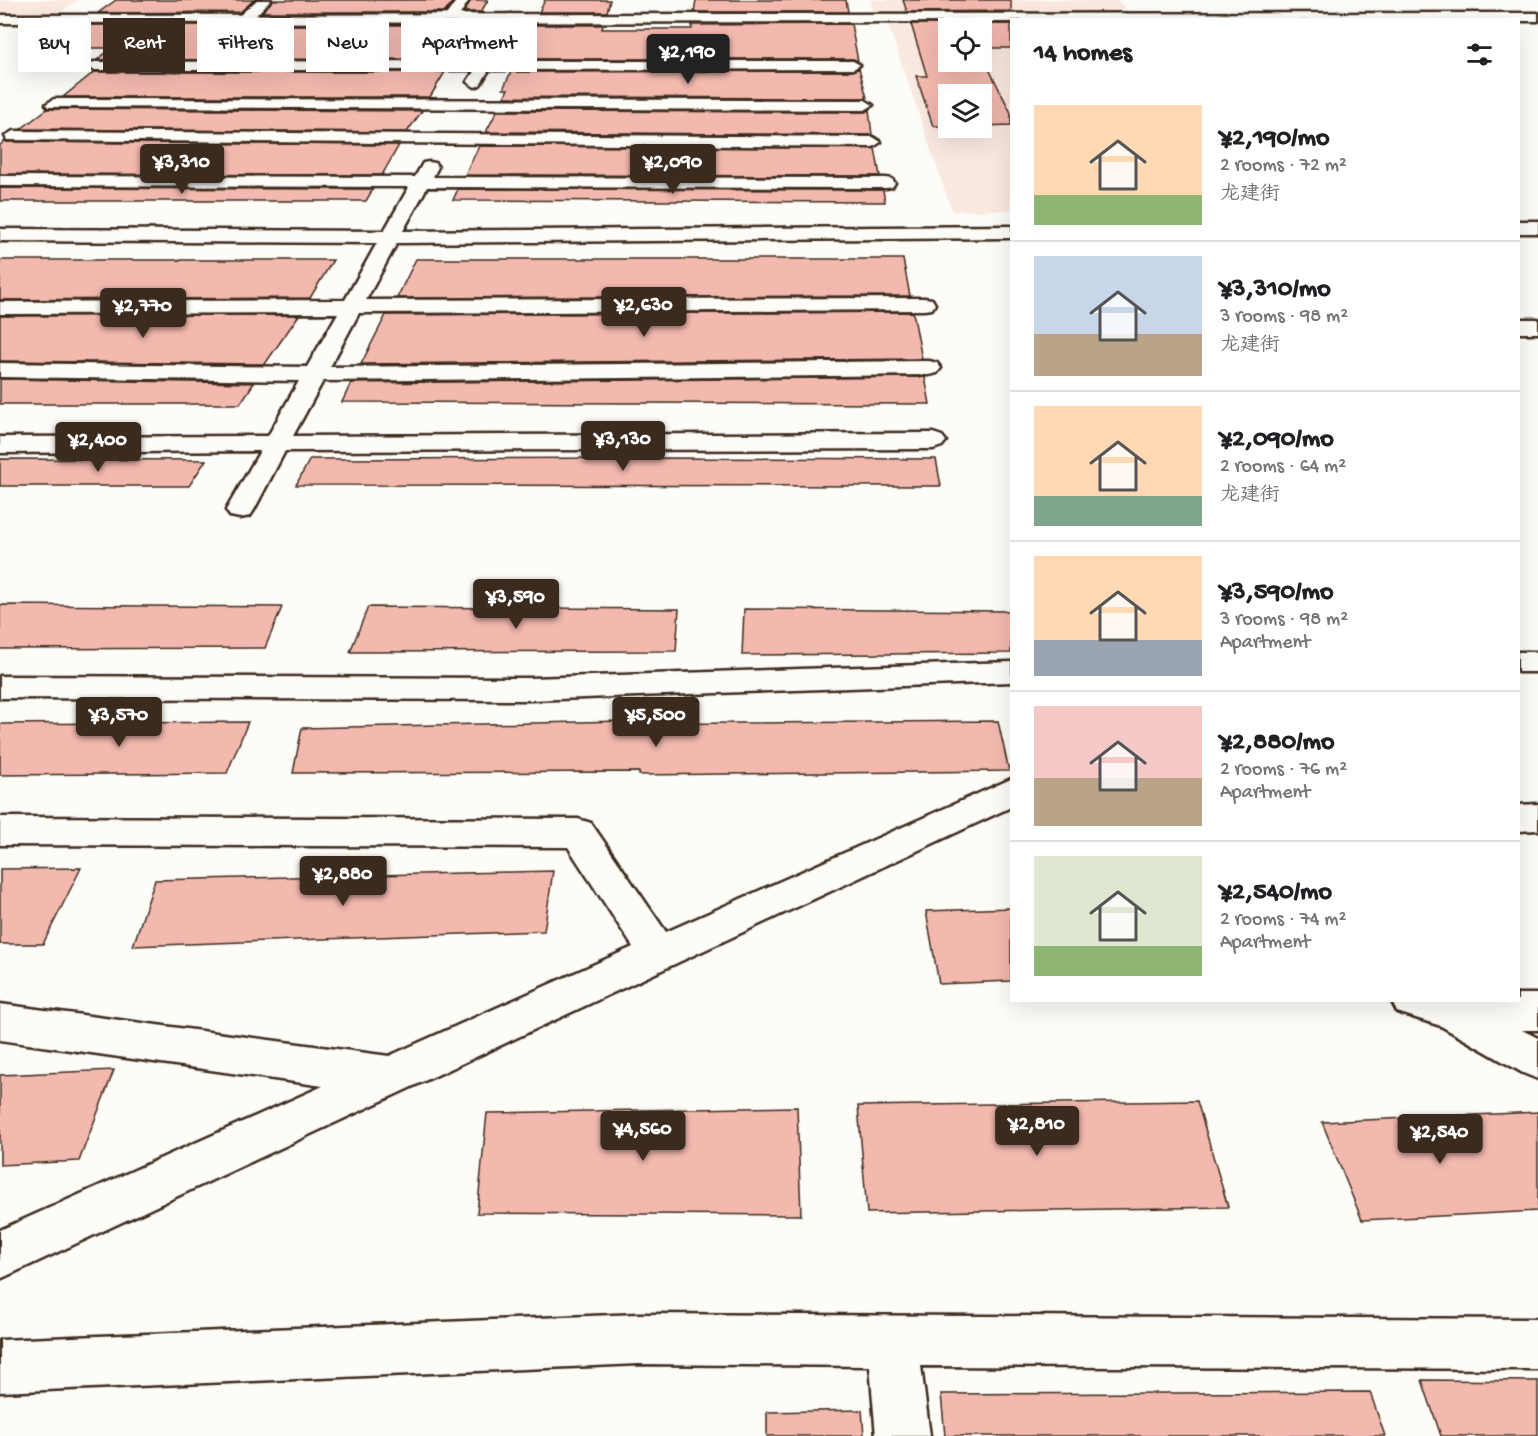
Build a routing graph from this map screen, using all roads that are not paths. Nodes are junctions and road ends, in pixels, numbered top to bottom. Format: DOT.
graph roads {
  1 [pos="265,0"];
  2 [pos="463,0"];
  3 [pos="85,6"];
  4 [pos="1538,17"];
  5 [pos="0,18"];
  6 [pos="18,18"];
  7 [pos="67,18"];
  8 [pos="91,18"];
  9 [pos="197,18"];
  10 [pos="245,18"];
  11 [pos="294,18"];
  12 [pos="401,18"];
  13 [pos="451,18"];
  14 [pos="511,18"];
  15 [pos="701,46"];
  16 [pos="537,53"];
  17 [pos="401,56"];
  18 [pos="294,62"];
  19 [pos="197,65"];
  20 [pos="698,65"];
  21 [pos="853,65"];
  22 [pos="94,66"];
  23 [pos="240,72"];
  24 [pos="481,72"];
  25 [pos="54,104"];
  26 [pos="464,104"];
  27 [pos="691,104"];
  28 [pos="209,105"];
  29 [pos="865,105"];
  30 [pos="13,136"];
  31 [pos="177,138"];
  32 [pos="444,139"];
  33 [pos="873,142"];
  34 [pos="683,152"];
  35 [pos="162,153"];
  36 [pos="147,168"];
  37 [pos="0,181"];
  38 [pos="420,182"];
  39 [pos="133,183"];
  40 [pos="885,183"];
  41 [pos="678,184"];
  42 [pos="1520,227"];
  43 [pos="1538,227"];
  44 [pos="1010,232"];
  45 [pos="0,235"];
  46 [pos="390,237"];
  47 [pos="924,304"];
  48 [pos="0,308"];
  49 [pos="351,308"];
  50 [pos="1520,326"];
  51 [pos="1538,326"];
  52 [pos="929,368"];
  53 [pos="0,370"];
  54 [pos="315,374"];
  55 [pos="933,441"];
  56 [pos="0,445"];
  57 [pos="276,445"];
  58 [pos="240,510"];
  59 [pos="1520,662"];
  60 [pos="1538,662"];
  61 [pos="1010,672"];
  62 [pos="0,687"];
  63 [pos="1010,792"];
  64 [pos="1538,817"];
  65 [pos="1520,818"];
  66 [pos="0,831"];
  67 [pos="659,953"];
  68 [pos="1418,1002"];
  69 [pos="1454,1012"];
  70 [pos="1538,1012"];
  71 [pos="0,1022"];
  72 [pos="1538,1060"];
  73 [pos="392,1076"];
  74 [pos="0,1255"];
  75 [pos="892,1340"];
  76 [pos="1538,1344"];
  77 [pos="0,1366"];
  78 [pos="903,1436"];
  1 -- 10 [label="street"];
  2 -- 13 [label="street"];
  3 -- 7 [label="street"];
  4 -- 14 [label="street"];
  5 -- 6 [label="street"];
  8 -- 9 [label="street"];
  11 -- 12 [label="street"];
  15 -- 20 [label="street"];
  16 -- 20 [label="street"];
  17 -- 18 [label="street"];
  19 -- 22 [label="street"];
  20 -- 21 [label="street"];
  20 -- 27 [label="street"];
  23 -- 28 [label="street"];
  24 -- 26 [label="street"];
  25 -- 28 [label="street"];
  26 -- 27 [label="street"];
  26 -- 28 [label="street"];
  26 -- 32 [label="street"];
  27 -- 29 [label="street"];
  27 -- 34 [label="street"];
  28 -- 31 [label="street"];
  30 -- 31 [label="street"];
  31 -- 32 [label="street"];
  31 -- 35 [label="street"];
  32 -- 34 [label="street"];
  32 -- 38 [label="street"];
  33 -- 34 [label="street"];
  34 -- 41 [label="street"];
  36 -- 39 [label="street"];
  37 -- 39 [label="street"];
  38 -- 39 [label="street"];
  38 -- 41 [label="street"];
  38 -- 46 [label="street"];
  40 -- 41 [label="street"];
  42 -- 43 [label="street"];
  44 -- 46 [label="street"];
  45 -- 46 [label="street"];
  46 -- 49 [label="street"];
  47 -- 49 [label="street"];
  48 -- 49 [label="street"];
  49 -- 54 [label="street"];
  50 -- 51 [label="street"];
  52 -- 54 [label="street"];
  53 -- 54 [label="street"];
  54 -- 57 [label="street"];
  55 -- 57 [label="street"];
  56 -- 57 [label="street"];
  57 -- 58 [label="street"];
  59 -- 60 [label="street"];
  61 -- 62 [label="street"];
  63 -- 67 [label="street"];
  64 -- 65 [label="street"];
  66 -- 67 [label="street"];
  67 -- 73 [label="street"];
  68 -- 69 [label="street"];
  69 -- 70 [label="street"];
  69 -- 72 [label="street"];
  71 -- 73 [label="street"];
  73 -- 74 [label="street"];
  75 -- 76 [label="street"];
  75 -- 77 [label="street"];
  75 -- 78 [label="street"];
}
